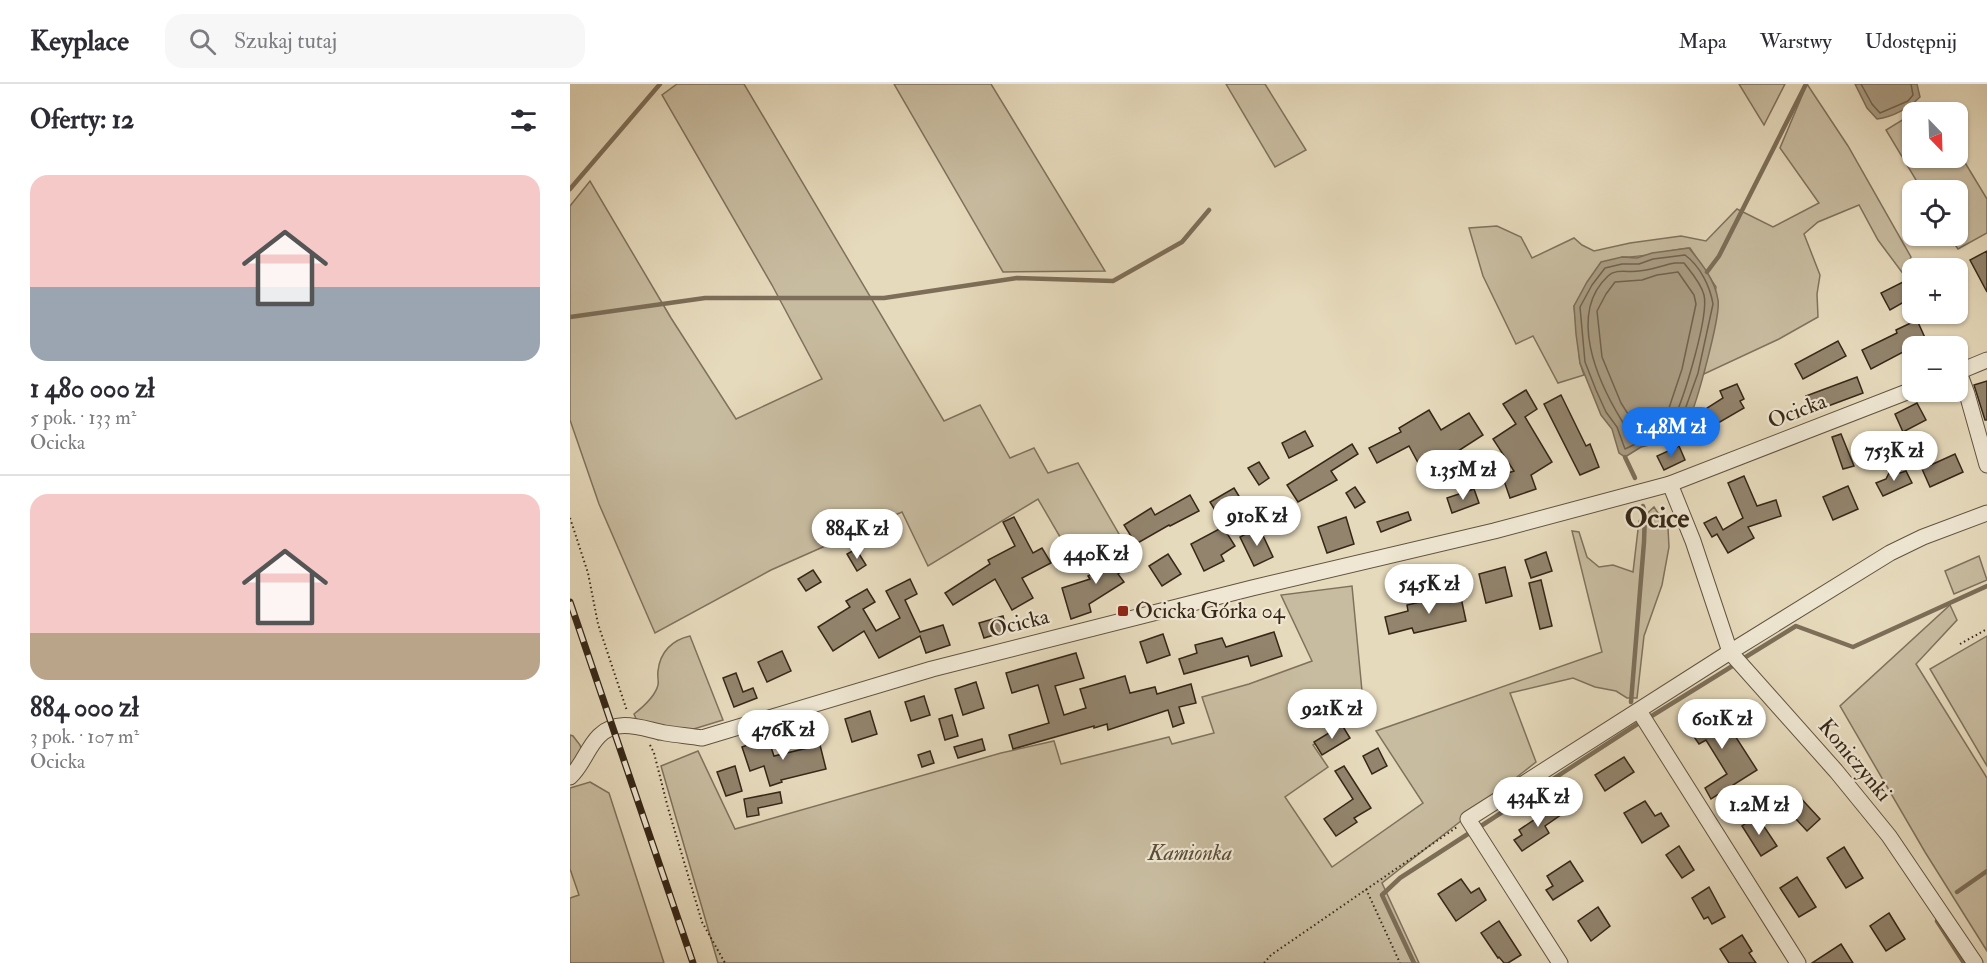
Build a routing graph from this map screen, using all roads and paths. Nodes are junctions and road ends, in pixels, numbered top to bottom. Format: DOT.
graph roads {
  1 [pos="1987,360"];
  2 [pos="1968,368"];
  3 [pos="1902,394"];
  4 [pos="1967,402"];
  5 [pos="1987,465"];
  6 [pos="1670,484"];
  7 [pos="1987,513"];
  8 [pos="570,518"];
  9 [pos="1987,629"];
  10 [pos="1960,644"];
  11 [pos="1730,652"];
  12 [pos="1639,711"];
  13 [pos="632,725"];
  14 [pos="570,777"];
  15 [pos="1468,819"];
  16 [pos="1366,889"];
  17 [pos="724,963"];
  18 [pos="1264,963"];
  19 [pos="1400,963"];
  20 [pos="1560,963"];
  21 [pos="1798,963"];
  22 [pos="1975,963"];
  1 -- 2 [label="street"];
  3 -- 6 [label="street, Ocicka"];
  4 -- 5 [label="street"];
  6 -- 11 [label="street, Koniczynki"];
  6 -- 13 [label="street, Ocicka"];
  7 -- 11 [label="street"];
  8 -- 13 [label="path"];
  9 -- 10 [label="path"];
  11 -- 12 [label="street"];
  11 -- 22 [label="street, Koniczynki"];
  12 -- 15 [label="street"];
  12 -- 21 [label="street"];
  13 -- 14 [label="street, Ocicka"];
  13 -- 17 [label="path"];
  15 -- 16 [label="path"];
  15 -- 20 [label="street"];
  16 -- 18 [label="path"];
  16 -- 19 [label="path"];
}
